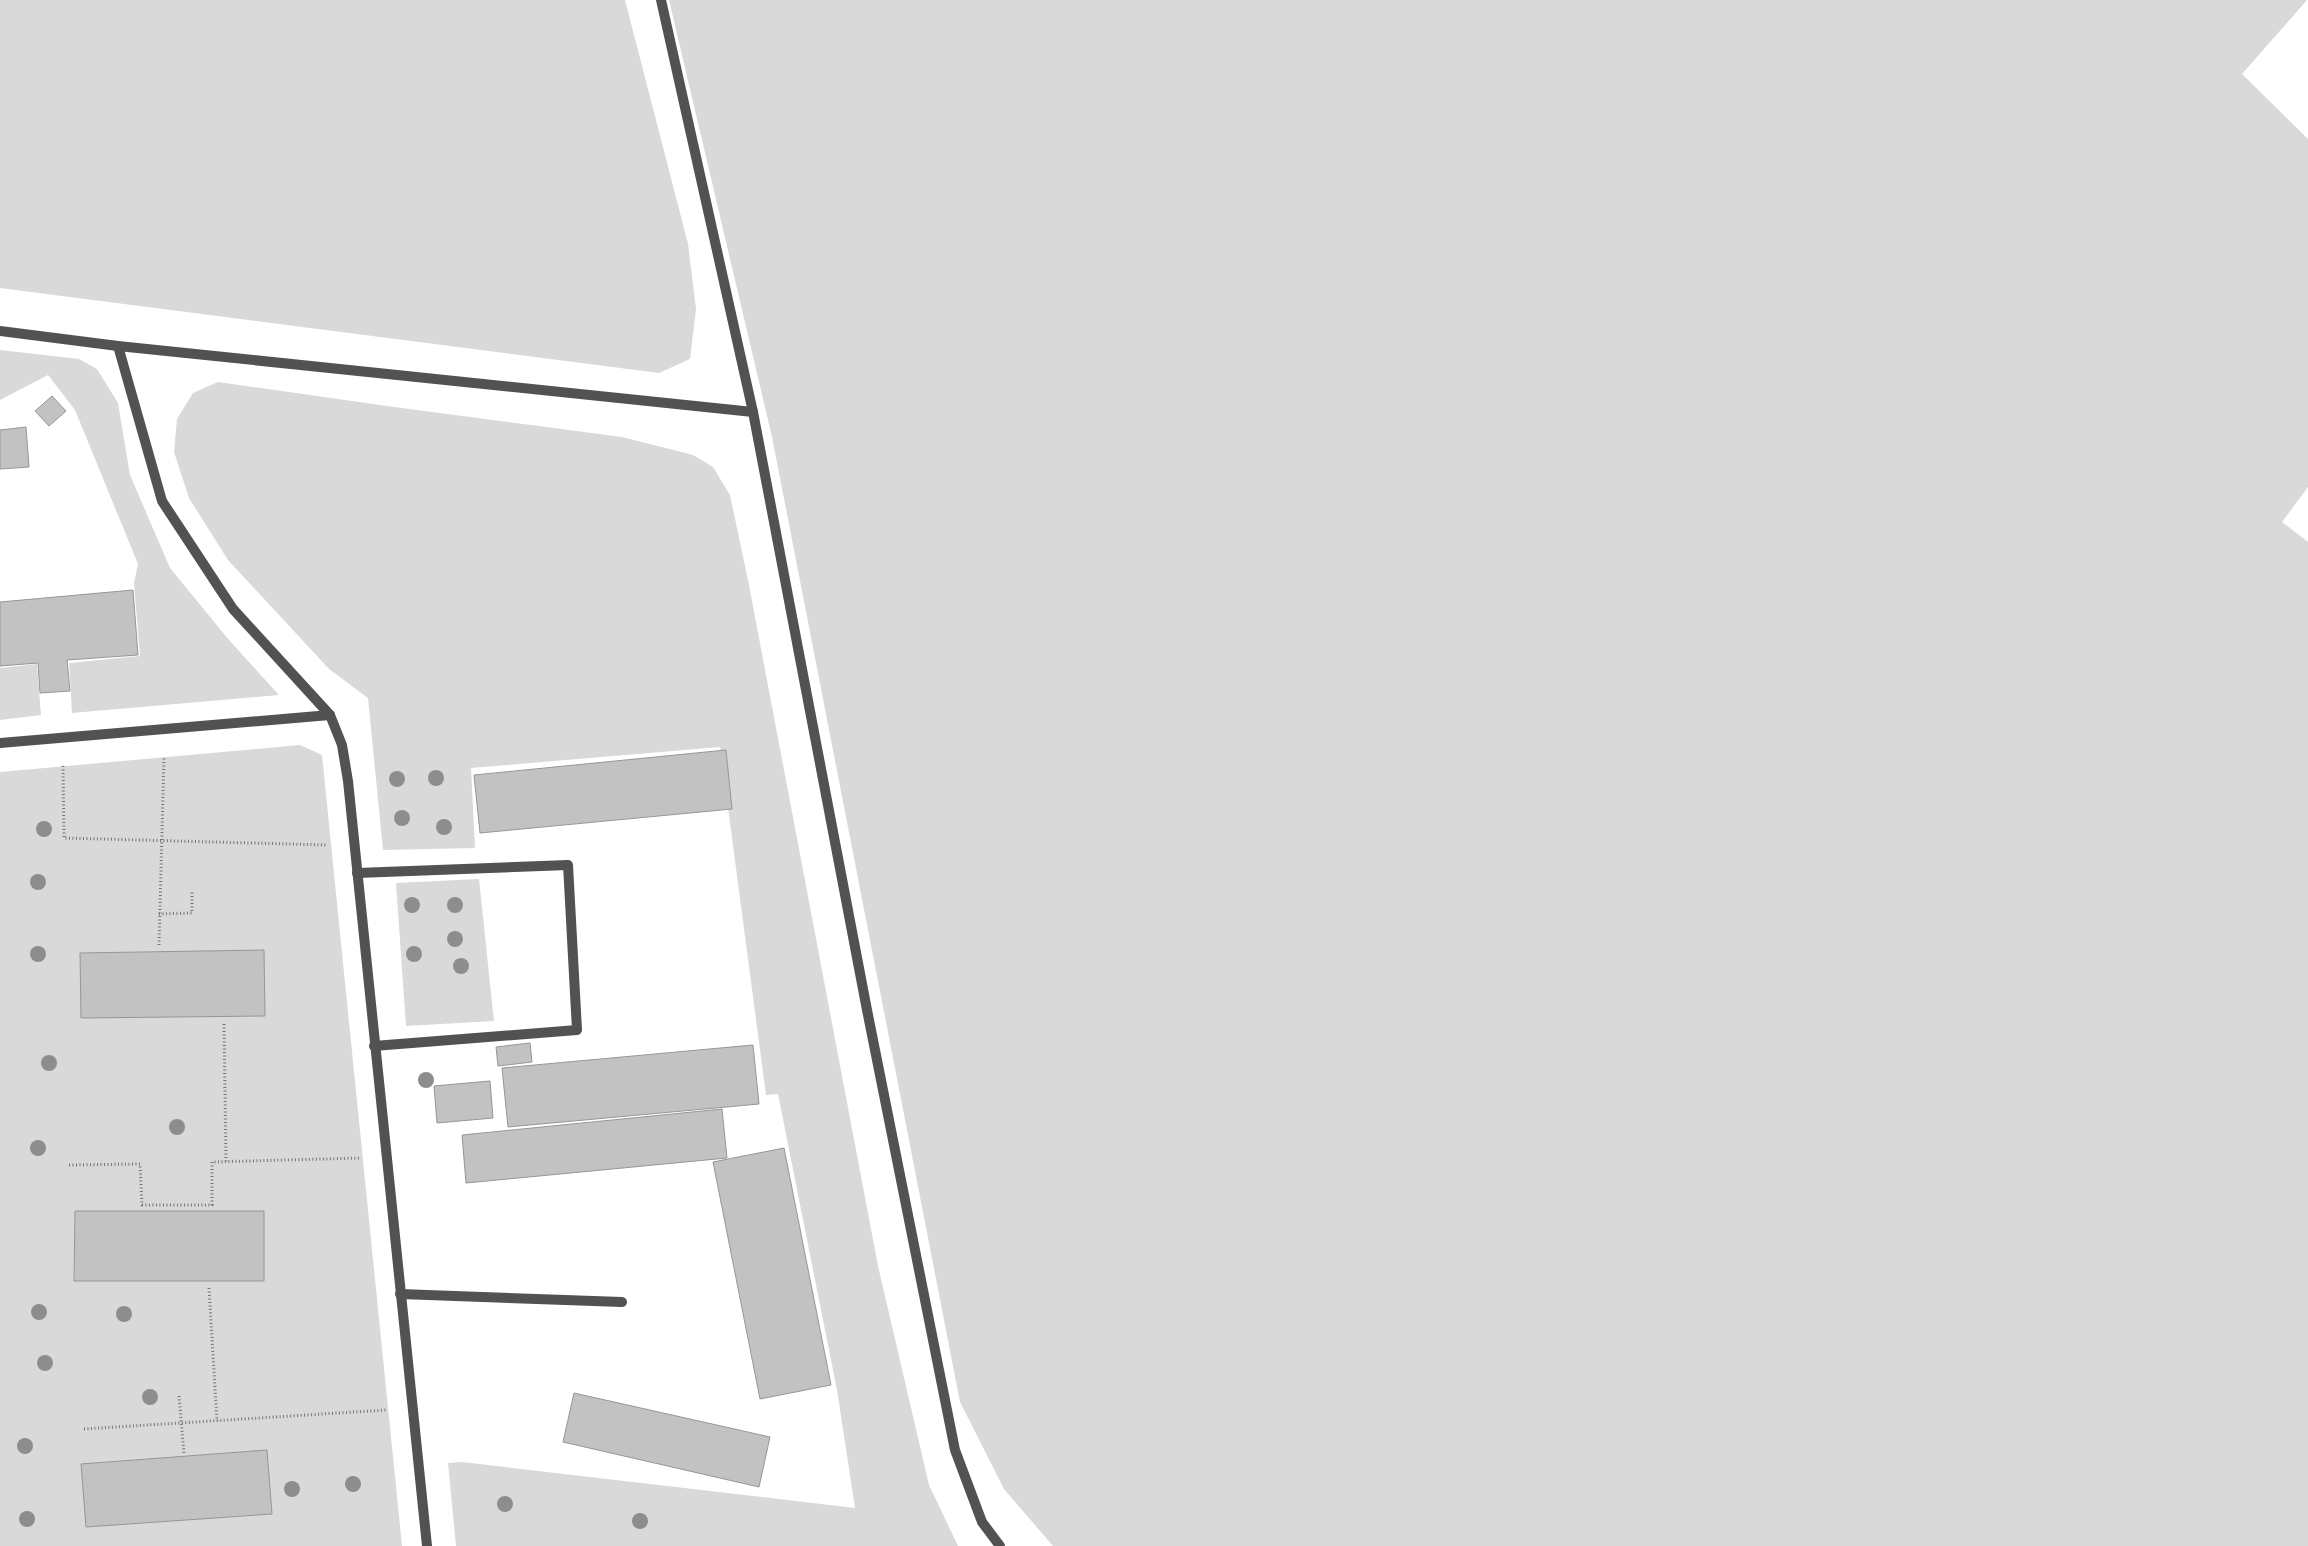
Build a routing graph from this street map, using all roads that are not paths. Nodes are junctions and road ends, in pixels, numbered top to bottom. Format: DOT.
graph roads {
  1 [pos="661,0"];
  2 [pos="0,331"];
  3 [pos="118,346"];
  4 [pos="753,412"];
  5 [pos="330,715"];
  6 [pos="0,743"];
  7 [pos="357,873"];
  8 [pos="374,1046"];
  9 [pos="400,1294"];
  10 [pos="622,1302"];
  11 [pos="427,1546"];
  12 [pos="1000,1546"];
  1 -- 4 [label="lane"];
  2 -- 3 [label="lane"];
  3 -- 4 [label="lane"];
  3 -- 5 [label="lane"];
  4 -- 12 [label="lane"];
  5 -- 6 [label="lane"];
  5 -- 7 [label="lane"];
  7 -- 8 [label="lane"];
  7 -- 8 [label="lane"];
  8 -- 9 [label="lane"];
  9 -- 10 [label="lane"];
  9 -- 11 [label="lane"];
}
